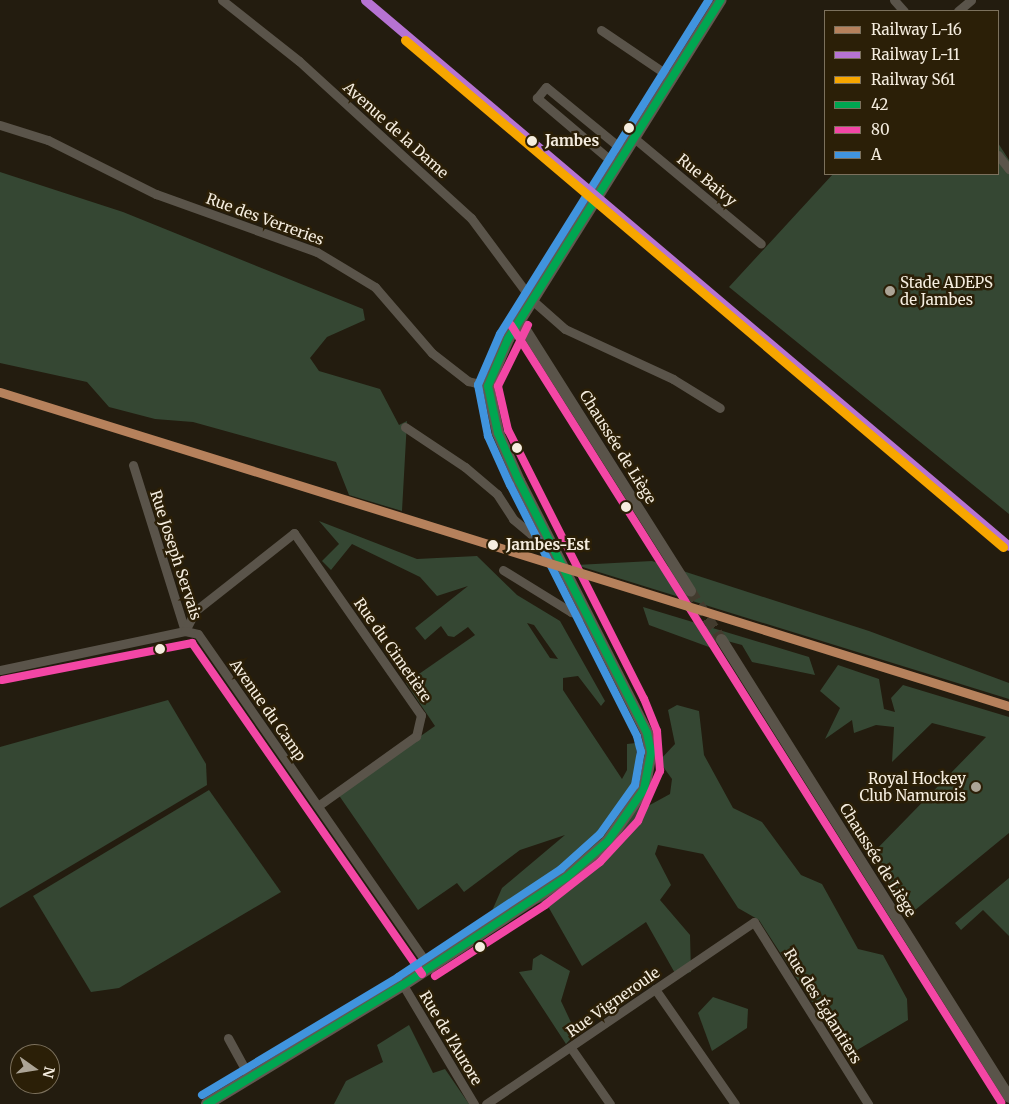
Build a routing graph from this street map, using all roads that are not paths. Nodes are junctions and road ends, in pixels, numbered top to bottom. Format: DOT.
graph roads {
  1 [pos="222,0"];
  2 [pos="722,0"];
  3 [pos="894,0"];
  4 [pos="971,0"];
  5 [pos="903,10"];
  6 [pos="959,10"];
  7 [pos="602,30"];
  8 [pos="672,78"];
  9 [pos="0,126"];
  10 [pos="634,138"];
  11 [pos="625,152"];
  12 [pos="1003,158"];
  13 [pos="616,165"];
  14 [pos="1009,169"];
  15 [pos="761,244"];
  16 [pos="532,300"];
  17 [pos="519,320"];
  18 [pos="488,386"];
  19 [pos="720,408"];
  20 [pos="405,427"];
  21 [pos="133,465"];
  22 [pos="546,533"];
  23 [pos="294,534"];
  24 [pos="503,570"];
  25 [pos="690,590"];
  26 [pos="589,617"];
  27 [pos="185,631"];
  28 [pos="721,639"];
  29 [pos="0,670"];
  30 [pos="318,806"];
  31 [pos="754,922"];
  32 [pos="430,968"];
  33 [pos="403,985"];
  34 [pos="655,989"];
  35 [pos="228,1038"];
  36 [pos="571,1048"];
  37 [pos="250,1078"];
  38 [pos="1009,1097"];
  39 [pos="207,1104"];
  40 [pos="474,1104"];
  41 [pos="486,1104"];
  42 [pos="610,1104"];
  43 [pos="735,1104"];
  44 [pos="868,1104"];
  1 -- 16 [label="street, Avenue de la Dame"];
  2 -- 8 [label="main road"];
  3 -- 5 [label="street"];
  4 -- 6 [label="street"];
  7 -- 8 [label="street"];
  8 -- 10 [label="main road"];
  9 -- 18 [label="street, Rue des Verreries"];
  10 -- 11 [label="main road"];
  10 -- 15 [label="street, Rue Baivy"];
  11 -- 13 [label="main road"];
  11 -- 13 [label="street"];
  12 -- 14 [label="street"];
  13 -- 16 [label="main road"];
  16 -- 17 [label="main road"];
  16 -- 19 [label="street, Avenue de la Dame"];
  17 -- 18 [label="main road"];
  17 -- 25 [label="street, Chaussée de Liège"];
  18 -- 22 [label="main road"];
  20 -- 22 [label="street"];
  21 -- 27 [label="street, Rue Joseph Servais"];
  22 -- 26 [label="main road"];
  23 -- 27 [label="street, Rue Joseph Servais"];
  23 -- 30 [label="street, Rue du Cimetière"];
  24 -- 26 [label="street"];
  26 -- 32 [label="main road"];
  27 -- 29 [label="street"];
  27 -- 30 [label="street, Avenue du Camp"];
  28 -- 38 [label="street, Chaussée de Liège"];
  30 -- 32 [label="street, Avenue du Camp"];
  31 -- 34 [label="street, Rue Vigneroule"];
  31 -- 44 [label="street, Rue des Églantiers"];
  32 -- 33 [label="main road"];
  33 -- 37 [label="main road"];
  33 -- 40 [label="street, Rue de l'Aurore"];
  34 -- 36 [label="street, Rue Vigneroule"];
  34 -- 43 [label="street"];
  35 -- 37 [label="street"];
  36 -- 41 [label="street, Rue Vigneroule"];
  36 -- 42 [label="street"];
  37 -- 39 [label="main road"];
}
